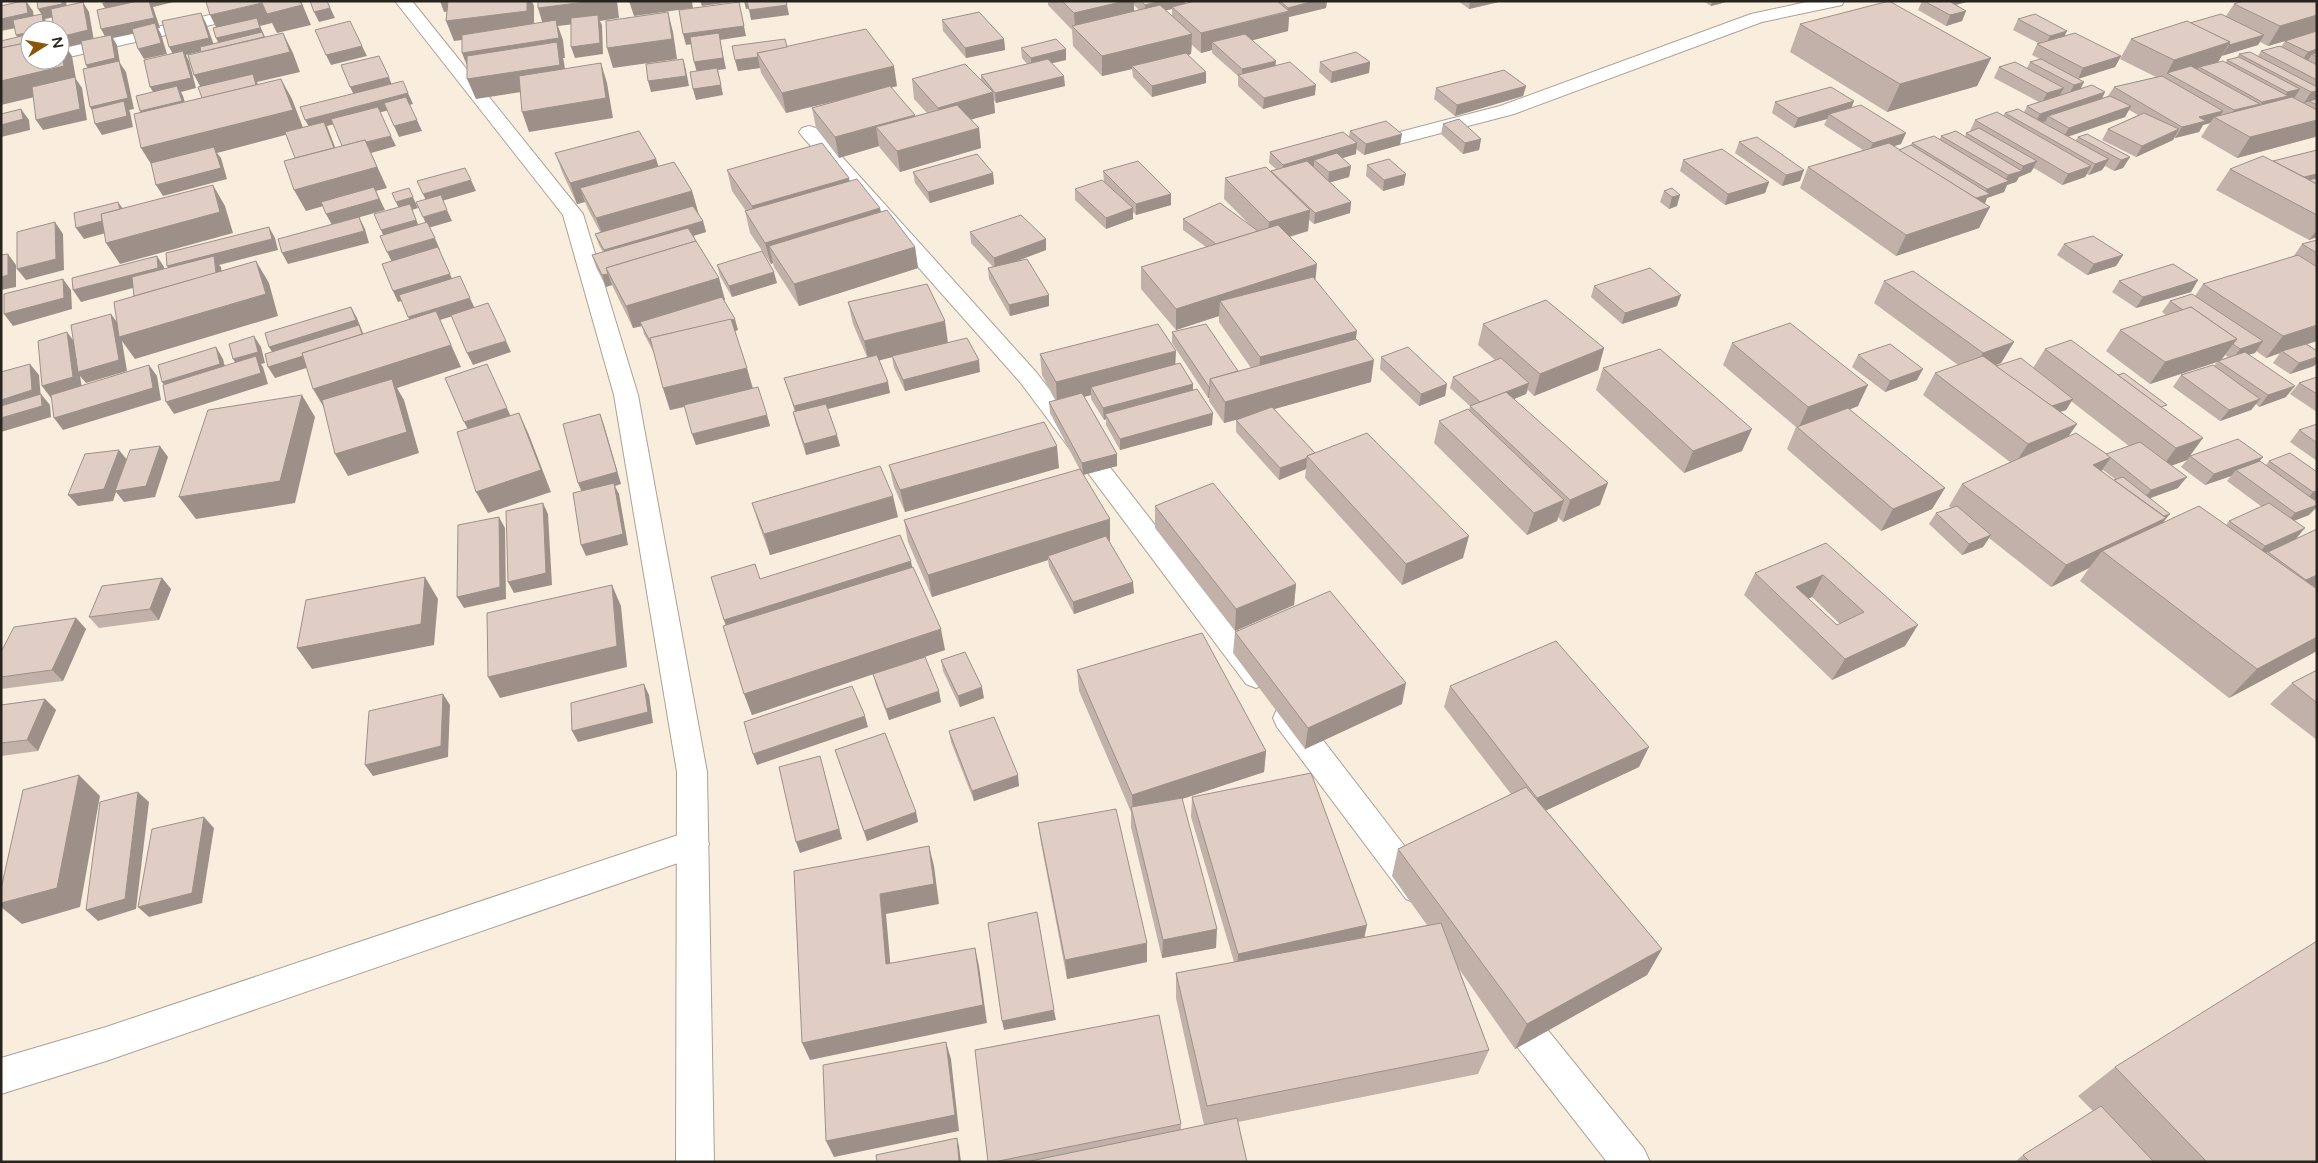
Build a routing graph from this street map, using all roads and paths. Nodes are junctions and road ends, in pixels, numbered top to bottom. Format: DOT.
graph roads {
  1 [pos="295,1"];
  2 [pos="403,1"];
  3 [pos="1836,1"];
  4 [pos="70,52"];
  5 [pos="809,132"];
  6 [pos="1399,138"];
  7 [pos="693,844"];
  8 [pos="1434,910"];
  9 [pos="1494,989"];
  10 [pos="1,1076"];
  11 [pos="695,1162"];
  12 [pos="1631,1162"];
  1 -- 4 [label="street"];
  2 -- 7 [label="street"];
  3 -- 6 [label="street"];
  5 -- 8 [label="street"];
  7 -- 10 [label="street"];
  7 -- 11 [label="street"];
  9 -- 12 [label="street"];
}
